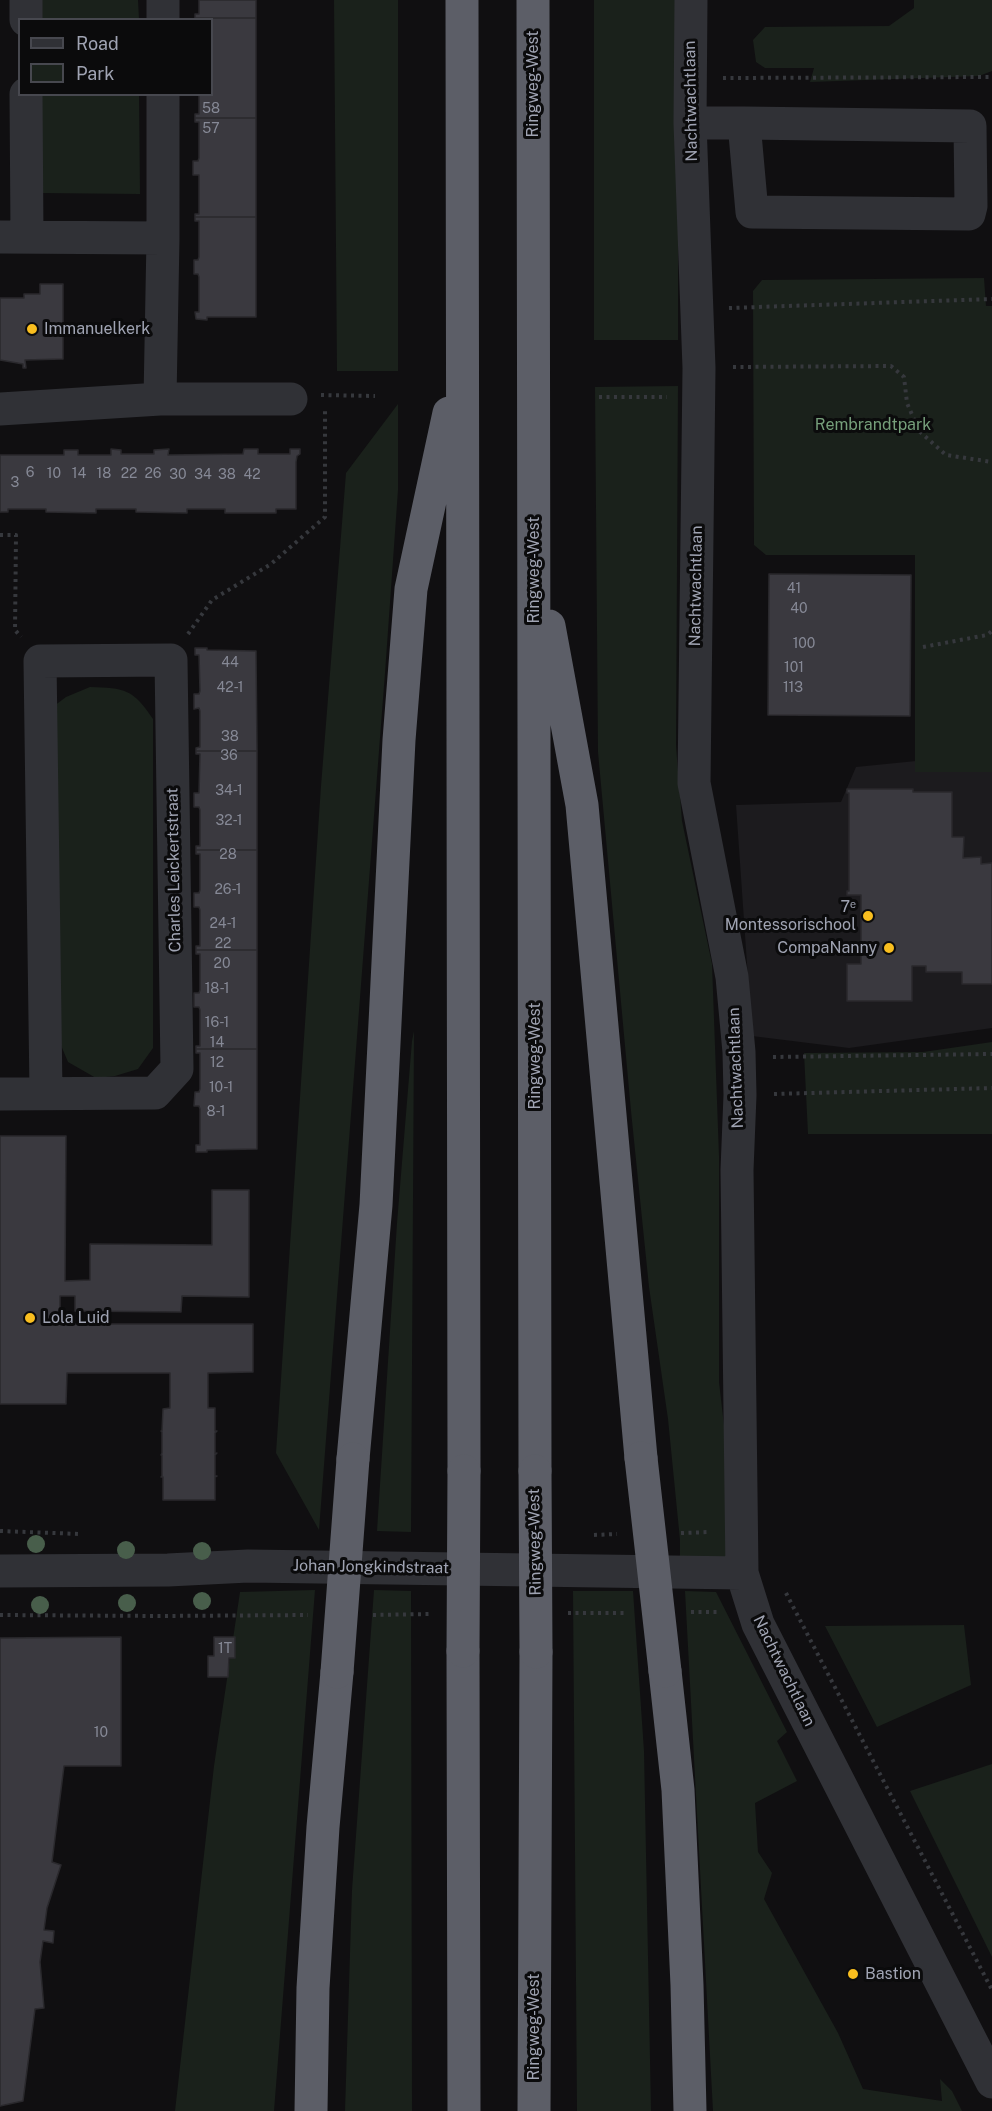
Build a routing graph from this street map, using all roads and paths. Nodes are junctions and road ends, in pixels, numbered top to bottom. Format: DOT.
graph roads {
  1 [pos="26,0"];
  2 [pos="163,0"];
  3 [pos="462,0"];
  4 [pos="533,0"];
  5 [pos="691,0"];
  6 [pos="26,18"];
  7 [pos="163,18"];
  8 [pos="992,77"];
  9 [pos="689,78"];
  10 [pos="26,96"];
  11 [pos="163,96"];
  12 [pos="690,123"];
  13 [pos="744,123"];
  14 [pos="13,237"];
  15 [pos="163,238"];
  16 [pos="992,299"];
  17 [pos="698,309"];
  18 [pos="462,350"];
  19 [pos="755,366"];
  20 [pos="325,395"];
  21 [pos="375,396"];
  22 [pos="599,397"];
  23 [pos="699,398"];
  24 [pos="160,399"];
  25 [pos="291,399"];
  26 [pos="0,409"];
  27 [pos="992,462"];
  28 [pos="0,535"];
  29 [pos="534,542"];
  30 [pos="992,631"];
  31 [pos="923,646"];
  32 [pos="171,660"];
  33 [pos="40,661"];
  34 [pos="739,1052"];
  35 [pos="992,1054"];
  36 [pos="992,1088"];
  37 [pos="46,1092"];
  38 [pos="0,1094"];
  39 [pos="740,1095"];
  40 [pos="0,1570"];
  41 [pos="747,1588"];
  42 [pos="680,1612"];
  43 [pos="561,1613"];
  44 [pos="633,1613"];
  45 [pos="370,1614"];
  46 [pos="442,1614"];
  47 [pos="0,1615"];
  48 [pos="311,1615"];
  49 [pos="992,1990"];
  50 [pos="992,2082"];
  51 [pos="311,2111"];
  52 [pos="464,2111"];
  53 [pos="534,2111"];
  54 [pos="690,2111"];
  1 -- 6 [label="street"];
  2 -- 7 [label="street"];
  3 -- 18 [label="highway"];
  4 -- 29 [label="highway, Ringweg-West"];
  5 -- 9 [label="street, Nachtwachtlaan"];
  8 -- 9 [label="path"];
  9 -- 12 [label="street, Nachtwachtlaan"];
  10 -- 14 [label="street"];
  11 -- 15 [label="street"];
  12 -- 13 [label="street"];
  12 -- 17 [label="street, Nachtwachtlaan"];
  13 -- 13 [label="street"];
  14 -- 15 [label="street"];
  15 -- 24 [label="street"];
  16 -- 17 [label="path"];
  17 -- 23 [label="street, Nachtwachtlaan"];
  18 -- 51 [label="highway, bridge"];
  18 -- 52 [label="highway, bridge"];
  19 -- 27 [label="path"];
  20 -- 21 [label="path"];
  20 -- 25 [label="path"];
  20 -- 32 [label="path"];
  22 -- 23 [label="path"];
  23 -- 34 [label="street, Nachtwachtlaan"];
  24 -- 25 [label="street"];
  24 -- 26 [label="street"];
  28 -- 33 [label="path"];
  29 -- 53 [label="highway, Ringweg-West, bridge"];
  29 -- 54 [label="highway, bridge"];
  30 -- 31 [label="path"];
  32 -- 33 [label="street"];
  32 -- 37 [label="street, Charles Leickertstraat"];
  33 -- 37 [label="street"];
  34 -- 35 [label="path"];
  34 -- 39 [label="street, Nachtwachtlaan"];
  36 -- 39 [label="path"];
  37 -- 38 [label="street, Charles Leickertstraat"];
  39 -- 41 [label="street, Nachtwachtlaan"];
  40 -- 41 [label="street, Johan Jongkindstraat"];
  41 -- 42 [label="path"];
  41 -- 49 [label="path"];
  41 -- 50 [label="street, Nachtwachtlaan"];
  43 -- 44 [label="path"];
  45 -- 46 [label="path"];
  47 -- 48 [label="path"];
}
